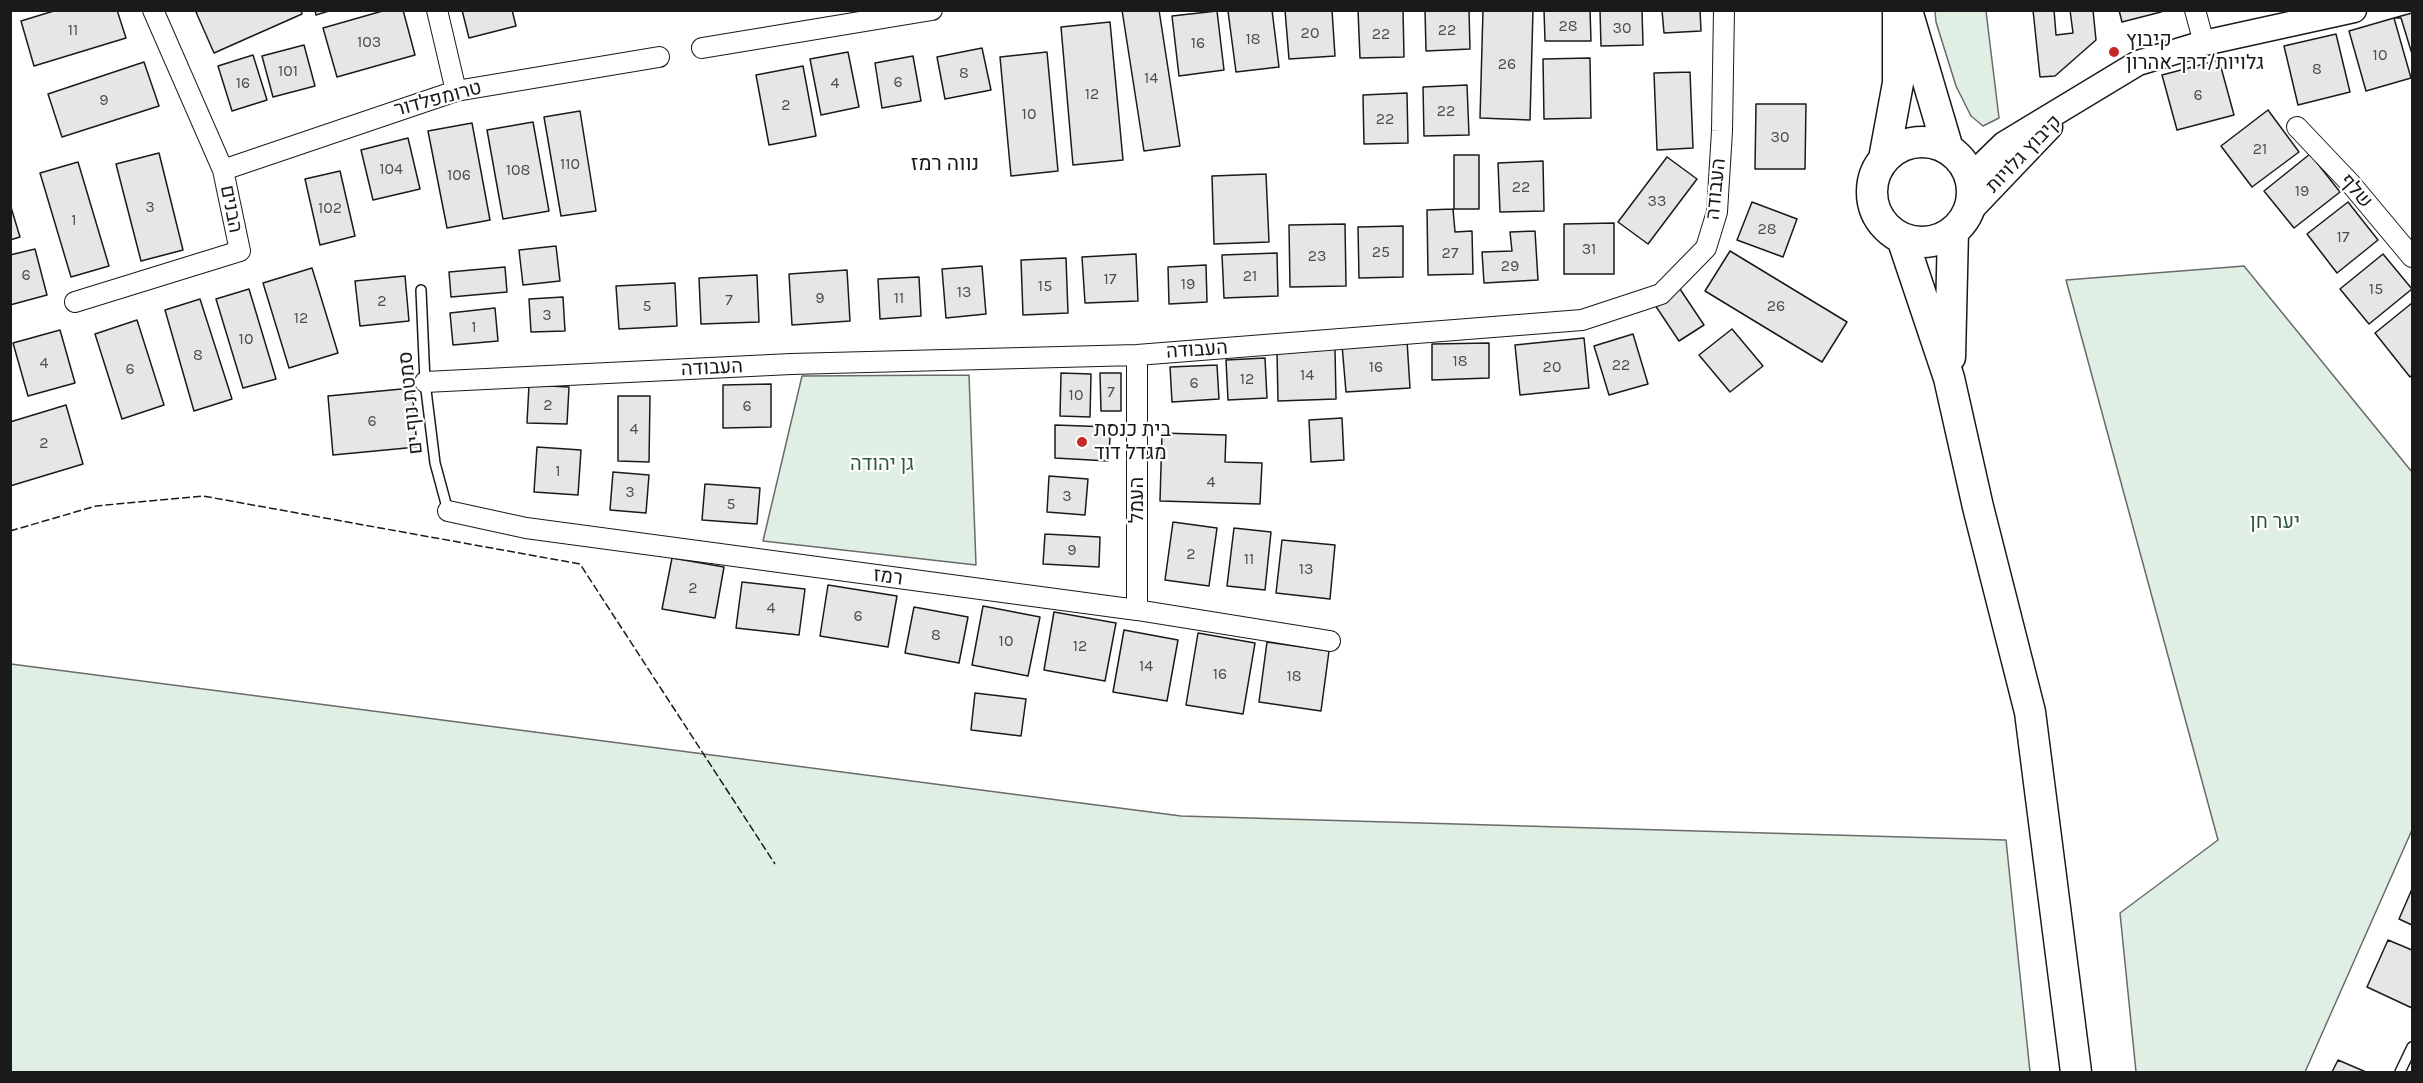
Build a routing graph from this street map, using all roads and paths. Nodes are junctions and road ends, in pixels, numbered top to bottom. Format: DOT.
graph roads {
  1 [pos="153,10"];
  2 [pos="437,10"];
  3 [pos="932,10"];
  4 [pos="1724,10"];
  5 [pos="1898,10"];
  6 [pos="1907,10"];
  7 [pos="2195,10"];
  8 [pos="2354,10"];
  9 [pos="2204,43"];
  10 [pos="702,48"];
  11 [pos="659,57"];
  12 [pos="456,90"];
  13 [pos="2082,96"];
  14 [pos="2297,127"];
  15 [pos="1948,149"];
  16 [pos="1884,159"];
  17 [pos="223,170"];
  18 [pos="1970,177"];
  19 [pos="1960,222"];
  20 [pos="1902,238"];
  21 [pos="2412,257"];
  22 [pos="421,290"];
  23 [pos="75,302"];
  24 [pos="1137,355"];
  25 [pos="1949,378"];
  26 [pos="425,382"];
  27 [pos="447,511"];
  28 [pos="1137,610"];
  29 [pos="1330,640"];
  30 [pos="2412,1047"];
  31 [pos="2076,1072"];
  32 [pos="2400,1072"];
  1 -- 17 [label="street, הבנים"];
  2 -- 12 [label="street"];
  3 -- 10 [label="street"];
  4 -- 24 [label="street, העבודה"];
  5 -- 16 [label="main road"];
  6 -- 15 [label="main road"];
  7 -- 9 [label="street"];
  8 -- 9 [label="street, קיבוץ גלויות"];
  9 -- 13 [label="street, קיבוץ גלויות"];
  11 -- 12 [label="street, טרומפלדור"];
  12 -- 17 [label="street, טרומפלדור"];
  13 -- 18 [label="street, קיבוץ גלויות"];
  13 -- 19 [label="street, קיבוץ גלויות"];
  14 -- 21 [label="street, שלף"];
  15 -- 16 [label="main road"];
  15 -- 18 [label="main road"];
  16 -- 20 [label="main road"];
  17 -- 23 [label="street, הבנים"];
  18 -- 19 [label="main road"];
  19 -- 20 [label="main road"];
  19 -- 25 [label="main road"];
  20 -- 25 [label="main road"];
  22 -- 26 [label="lane, סמטת נוף ים"];
  24 -- 26 [label="street, העבודה"];
  24 -- 28 [label="street, העמל"];
  25 -- 31 [label="main road"];
  26 -- 27 [label="lane, סמטת נוף ים"];
  27 -- 28 [label="street, רמז"];
  28 -- 29 [label="street, רמז"];
  30 -- 32 [label="lane"];
}
